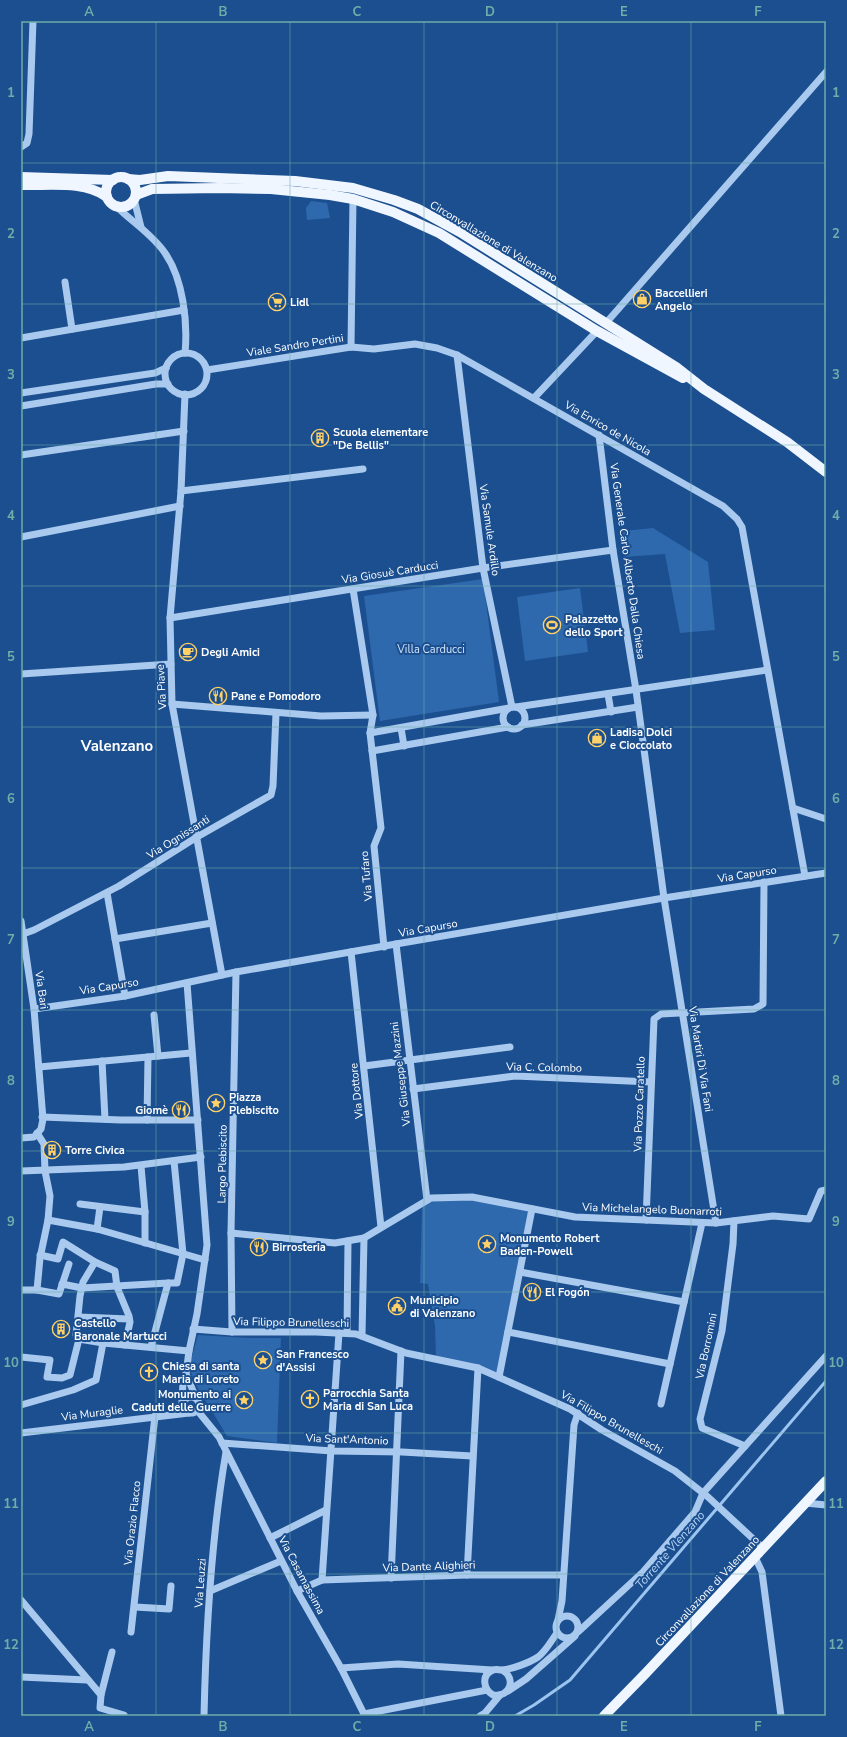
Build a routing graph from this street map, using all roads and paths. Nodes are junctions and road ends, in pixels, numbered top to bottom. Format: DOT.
graph roads {
  1 [pos="33,21"];
  2 [pos="826,72"];
  3 [pos="21,147"];
  4 [pos="21,177"];
  5 [pos="128,179"];
  6 [pos="113,180"];
  7 [pos="21,185"];
  8 [pos="107,197"];
  9 [pos="135,197"];
  10 [pos="353,199"];
  11 [pos="116,206"];
  12 [pos="141,227"];
  13 [pos="65,282"];
  14 [pos="184,310"];
  15 [pos="606,323"];
  16 [pos="72,329"];
  17 [pos="597,331"];
  18 [pos="21,338"];
  19 [pos="351,347"];
  20 [pos="186,353"];
  21 [pos="457,355"];
  22 [pos="166,368"];
  23 [pos="207,370"];
  24 [pos="168,384"];
  25 [pos="704,389"];
  26 [pos="21,393"];
  27 [pos="185,394"];
  28 [pos="534,398"];
  29 [pos="21,406"];
  30 [pos="184,431"];
  31 [pos="599,435"];
  32 [pos="21,455"];
  33 [pos="363,469"];
  34 [pos="826,472"];
  35 [pos="181,491"];
  36 [pos="180,506"];
  37 [pos="21,537"];
  38 [pos="613,550"];
  39 [pos="483,568"];
  40 [pos="353,589"];
  41 [pos="170,618"];
  42 [pos="171,664"];
  43 [pos="767,670"];
  44 [pos="21,674"];
  45 [pos="636,690"];
  46 [pos="608,694"];
  47 [pos="172,704"];
  48 [pos="512,707"];
  49 [pos="638,707"];
  50 [pos="611,712"];
  51 [pos="276,713"];
  52 [pos="373,715"];
  53 [pos="522,726"];
  54 [pos="508,727"];
  55 [pos="401,728"];
  56 [pos="370,733"];
  57 [pos="404,746"];
  58 [pos="372,751"];
  59 [pos="793,808"];
  60 [pos="826,819"];
  61 [pos="197,837"];
  62 [pos="826,873"];
  63 [pos="805,876"];
  64 [pos="764,882"];
  65 [pos="107,893"];
  66 [pos="664,898"];
  67 [pos="21,921"];
  68 [pos="212,923"];
  69 [pos="23,934"];
  70 [pos="115,939"];
  71 [pos="396,944"];
  72 [pos="384,947"];
  73 [pos="351,952"];
  74 [pos="236,972"];
  75 [pos="222,975"];
  76 [pos="187,983"];
  77 [pos="125,996"];
  78 [pos="34,1009"];
  79 [pos="682,1012"];
  80 [pos="154,1015"];
  81 [pos="510,1047"];
  82 [pos="192,1053"];
  83 [pos="158,1056"];
  84 [pos="148,1057"];
  85 [pos="409,1060"];
  86 [pos="102,1061"];
  87 [pos="364,1066"];
  88 [pos="39,1067"];
  89 [pos="651,1082"];
  90 [pos="413,1089"];
  91 [pos="42,1117"];
  92 [pos="105,1120"];
  93 [pos="147,1120"];
  94 [pos="198,1120"];
  95 [pos="37,1133"];
  96 [pos="21,1138"];
  97 [pos="201,1157"];
  98 [pos="174,1161"];
  99 [pos="142,1166"];
  100 [pos="21,1171"];
  101 [pos="46,1171"];
  102 [pos="826,1190"];
  103 [pos="427,1200"];
  104 [pos="80,1204"];
  105 [pos="100,1207"];
  106 [pos="532,1209"];
  107 [pos="145,1212"];
  108 [pos="48,1220"];
  109 [pos="646,1220"];
  110 [pos="734,1221"];
  111 [pos="702,1223"];
  112 [pos="716,1223"];
  113 [pos="381,1226"];
  114 [pos="97,1229"];
  115 [pos="231,1233"];
  116 [pos="364,1238"];
  117 [pos="348,1241"];
  118 [pos="145,1243"];
  119 [pos="183,1254"];
  120 [pos="40,1255"];
  121 [pos="205,1260"];
  122 [pos="95,1262"];
  123 [pos="69,1264"];
  124 [pos="520,1272"];
  125 [pos="168,1283"];
  126 [pos="62,1284"];
  127 [pos="117,1287"];
  128 [pos="82,1288"];
  129 [pos="21,1290"];
  130 [pos="37,1290"];
  131 [pos="684,1302"];
  132 [pos="79,1317"];
  133 [pos="129,1318"];
  134 [pos="193,1329"];
  135 [pos="232,1332"];
  136 [pos="508,1332"];
  137 [pos="339,1333"];
  138 [pos="347,1333"];
  139 [pos="362,1336"];
  140 [pos="79,1339"];
  141 [pos="103,1343"];
  142 [pos="125,1345"];
  143 [pos="151,1348"];
  144 [pos="188,1351"];
  145 [pos="401,1351"];
  146 [pos="826,1356"];
  147 [pos="21,1357"];
  148 [pos="670,1364"];
  149 [pos="478,1368"];
  150 [pos="186,1374"];
  151 [pos="499,1377"];
  152 [pos="196,1398"];
  153 [pos="182,1403"];
  154 [pos="661,1404"];
  155 [pos="21,1405"];
  156 [pos="197,1410"];
  157 [pos="189,1413"];
  158 [pos="578,1414"];
  159 [pos="155,1416"];
  160 [pos="21,1433"];
  161 [pos="222,1443"];
  162 [pos="745,1446"];
  163 [pos="332,1451"];
  164 [pos="226,1452"];
  165 [pos="396,1452"];
  166 [pos="472,1456"];
  167 [pos="826,1481"];
  168 [pos="706,1495"];
  169 [pos="805,1504"];
  170 [pos="826,1505"];
  171 [pos="326,1510"];
  172 [pos="270,1538"];
  173 [pos="763,1548"];
  174 [pos="755,1557"];
  175 [pos="281,1561"];
  176 [pos="467,1575"];
  177 [pos="564,1575"];
  178 [pos="391,1578"];
  179 [pos="322,1580"];
  180 [pos="171,1586"];
  181 [pos="210,1591"];
  182 [pos="297,1591"];
  183 [pos="21,1600"];
  184 [pos="135,1607"];
  185 [pos="558,1620"];
  186 [pos="131,1632"];
  187 [pos="557,1633"];
  188 [pos="577,1634"];
  189 [pos="112,1652"];
  190 [pos="341,1668"];
  191 [pos="492,1670"];
  192 [pos="502,1670"];
  193 [pos="21,1678"];
  194 [pos="87,1680"];
  195 [pos="487,1690"];
  196 [pos="507,1692"];
  197 [pos="101,1695"];
  198 [pos="500,1695"];
  199 [pos="124,1715"];
  200 [pos="364,1715"];
  201 [pos="204,1716"];
  202 [pos="480,1716"];
  203 [pos="604,1716"];
  204 [pos="781,1716"];
  1 -- 3 [label="street"];
  2 -- 15 [label="street"];
  4 -- 6 [label="main road"];
  5 -- 6 [label="main road"];
  5 -- 9 [label="main road"];
  5 -- 15 [label="main road, Circonvallazione di Valenzano"];
  6 -- 8 [label="main road"];
  7 -- 8 [label="main road"];
  8 -- 11 [label="main road"];
  9 -- 10 [label="main road, Circonvallazione di Valenzano"];
  9 -- 11 [label="main road"];
  9 -- 12 [label="street"];
  10 -- 17 [label="main road, Circonvallazione di Valenzano"];
  10 -- 19 [label="street"];
  11 -- 12 [label="street"];
  12 -- 14 [label="street"];
  13 -- 16 [label="street"];
  14 -- 16 [label="street"];
  14 -- 20 [label="street"];
  15 -- 25 [label="main road, Circonvallazione di Valenzano"];
  16 -- 18 [label="street"];
  17 -- 25 [label="main road, Circonvallazione di Valenzano"];
  17 -- 28 [label="street"];
  19 -- 21 [label="street, Viale Sandro Pertini"];
  19 -- 23 [label="street, Viale Sandro Pertini"];
  20 -- 22 [label="street"];
  20 -- 23 [label="street"];
  21 -- 28 [label="street, Via Enrico de Nicola"];
  21 -- 39 [label="street, Via Samule Ardillo"];
  22 -- 24 [label="street"];
  22 -- 26 [label="street"];
  23 -- 27 [label="street"];
  24 -- 27 [label="street"];
  24 -- 29 [label="street"];
  25 -- 34 [label="main road, Circonvallazione di Valenzano"];
  27 -- 30 [label="street, Via Piave"];
  28 -- 31 [label="street, Via Enrico de Nicola"];
  30 -- 32 [label="street"];
  30 -- 35 [label="street, Via Piave"];
  31 -- 38 [label="street, Via Generale Carlo Alberto Dalla Chiesa"];
  31 -- 43 [label="street, Via Enrico de Nicola"];
  33 -- 35 [label="street"];
  35 -- 36 [label="street, Via Piave"];
  36 -- 37 [label="street"];
  36 -- 41 [label="street, Via Piave"];
  38 -- 39 [label="street, Via Giosuè Carducci"];
  38 -- 45 [label="street, Via Generale Carlo Alberto Dalla Chiesa"];
  39 -- 40 [label="street, Via Giosuè Carducci"];
  39 -- 48 [label="street, Via Samule Ardillo"];
  40 -- 41 [label="street, Via Giosuè Carducci"];
  40 -- 52 [label="street, Via Tufaro"];
  41 -- 42 [label="street, Via Piave"];
  42 -- 44 [label="street"];
  42 -- 47 [label="street, Via Piave"];
  43 -- 45 [label="street"];
  43 -- 59 [label="street"];
  45 -- 46 [label="street"];
  45 -- 49 [label="street, Via Generale Carlo Alberto Dalla Chiesa"];
  46 -- 48 [label="street"];
  46 -- 50 [label="street"];
  47 -- 51 [label="street"];
  47 -- 61 [label="street, Via Piave"];
  48 -- 53 [label="street"];
  48 -- 54 [label="street"];
  48 -- 55 [label="street"];
  49 -- 50 [label="street"];
  49 -- 66 [label="street, Via Martiri Di Via Fani"];
  50 -- 53 [label="street"];
  51 -- 52 [label="street"];
  51 -- 61 [label="street, Via Ognissanti"];
  52 -- 56 [label="street, Via Tufaro"];
  53 -- 54 [label="street"];
  54 -- 57 [label="street"];
  55 -- 56 [label="street"];
  55 -- 57 [label="street"];
  56 -- 58 [label="street, Via Tufaro"];
  57 -- 58 [label="street"];
  58 -- 72 [label="street, Via Tufaro"];
  59 -- 60 [label="street"];
  59 -- 63 [label="street"];
  61 -- 65 [label="street, Via Ognissanti"];
  61 -- 68 [label="street, Via Piave"];
  62 -- 63 [label="street, Via Capurso"];
  63 -- 64 [label="street, Via Capurso"];
  64 -- 66 [label="street, Via Capurso"];
  64 -- 79 [label="street"];
  65 -- 69 [label="street, Via Ognissanti"];
  65 -- 70 [label="street"];
  66 -- 71 [label="street, Via Capurso"];
  66 -- 79 [label="street, Via Martiri Di Via Fani"];
  67 -- 69 [label="street, Via Bari"];
  68 -- 70 [label="street"];
  68 -- 75 [label="street, Via Piave"];
  69 -- 78 [label="street, Via Bari"];
  70 -- 77 [label="street"];
  71 -- 72 [label="street, Via Capurso"];
  71 -- 85 [label="street, Via Giuseppe Mazzini"];
  72 -- 73 [label="street, Via Capurso"];
  73 -- 74 [label="street, Via Capurso"];
  73 -- 87 [label="street, Via Dottore"];
  74 -- 75 [label="street, Via Capurso"];
  74 -- 115 [label="street, Largo Plebiscito"];
  75 -- 76 [label="street, Via Capurso"];
  76 -- 77 [label="street, Via Capurso"];
  76 -- 82 [label="street, Largo Plebiscito"];
  77 -- 78 [label="street, Via Capurso"];
  78 -- 88 [label="street, Via Bari"];
  79 -- 89 [label="street, Via Pozzo Caratello"];
  79 -- 112 [label="street, Via Martiri Di Via Fani"];
  80 -- 83 [label="street"];
  81 -- 85 [label="street"];
  82 -- 83 [label="street"];
  82 -- 94 [label="street, Largo Plebiscito"];
  83 -- 84 [label="street"];
  84 -- 86 [label="street"];
  84 -- 93 [label="street"];
  85 -- 87 [label="street"];
  85 -- 90 [label="street, Via Giuseppe Mazzini"];
  86 -- 88 [label="street"];
  86 -- 92 [label="street"];
  87 -- 113 [label="street, Via Dottore"];
  88 -- 91 [label="street, Via Bari"];
  89 -- 90 [label="street, Via C. Colombo"];
  89 -- 109 [label="street, Via Pozzo Caratello"];
  90 -- 103 [label="street, Via Giuseppe Mazzini"];
  91 -- 92 [label="street"];
  91 -- 95 [label="street, Via Bari"];
  92 -- 93 [label="street"];
  93 -- 94 [label="street"];
  94 -- 97 [label="street, Largo Plebiscito"];
  95 -- 96 [label="street"];
  95 -- 101 [label="street"];
  97 -- 98 [label="street"];
  97 -- 121 [label="street, Largo Plebiscito"];
  98 -- 99 [label="street"];
  98 -- 119 [label="street"];
  99 -- 101 [label="street"];
  99 -- 107 [label="street"];
  100 -- 101 [label="street"];
  101 -- 108 [label="street"];
  102 -- 110 [label="street, Via Michelangelo Buonarroti"];
  103 -- 106 [label="street, Via Michelangelo Buonarroti"];
  103 -- 113 [label="street"];
  104 -- 105 [label="street"];
  105 -- 107 [label="street"];
  105 -- 114 [label="street"];
  106 -- 109 [label="street, Via Michelangelo Buonarroti"];
  106 -- 124 [label="street"];
  107 -- 118 [label="street"];
  108 -- 114 [label="street"];
  108 -- 120 [label="street"];
  109 -- 111 [label="street, Via Michelangelo Buonarroti"];
  110 -- 112 [label="street, Via Michelangelo Buonarroti"];
  110 -- 162 [label="street, Via Borromini"];
  111 -- 112 [label="street, Via Michelangelo Buonarroti"];
  111 -- 131 [label="street"];
  113 -- 116 [label="street"];
  114 -- 118 [label="street"];
  115 -- 117 [label="street"];
  115 -- 135 [label="street, Largo Plebiscito"];
  116 -- 117 [label="street"];
  116 -- 139 [label="street"];
  117 -- 138 [label="street"];
  118 -- 119 [label="street"];
  119 -- 121 [label="street"];
  119 -- 125 [label="street"];
  120 -- 122 [label="street"];
  120 -- 130 [label="street"];
  121 -- 134 [label="street, Largo Plebiscito"];
  122 -- 127 [label="street"];
  122 -- 128 [label="street"];
  123 -- 126 [label="street"];
  124 -- 131 [label="street"];
  124 -- 136 [label="street"];
  125 -- 127 [label="street"];
  125 -- 143 [label="street"];
  126 -- 128 [label="street"];
  126 -- 130 [label="street"];
  127 -- 128 [label="street"];
  127 -- 133 [label="street"];
  128 -- 132 [label="street"];
  129 -- 130 [label="street"];
  131 -- 148 [label="street"];
  132 -- 133 [label="street"];
  132 -- 140 [label="street"];
  133 -- 142 [label="street"];
  134 -- 135 [label="street, Via Filippo Brunelleschi"];
  134 -- 144 [label="street, Largo Plebiscito"];
  135 -- 137 [label="street, Via Filippo Brunelleschi"];
  136 -- 148 [label="street"];
  136 -- 151 [label="street"];
  137 -- 138 [label="street, Via Filippo Brunelleschi"];
  137 -- 163 [label="street"];
  138 -- 139 [label="street, Via Filippo Brunelleschi"];
  139 -- 145 [label="street, Via Filippo Brunelleschi"];
  140 -- 141 [label="street"];
  140 -- 147 [label="street"];
  141 -- 142 [label="street"];
  141 -- 155 [label="street"];
  142 -- 143 [label="street"];
  143 -- 144 [label="street"];
  144 -- 150 [label="street, Largo Plebiscito"];
  145 -- 149 [label="street, Via Filippo Brunelleschi"];
  145 -- 165 [label="street"];
  146 -- 162 [label="street"];
  148 -- 154 [label="street"];
  149 -- 151 [label="street, Via Filippo Brunelleschi"];
  149 -- 166 [label="street"];
  150 -- 152 [label="street"];
  150 -- 153 [label="street, Largo Plebiscito"];
  151 -- 158 [label="street, Via Filippo Brunelleschi"];
  152 -- 153 [label="street"];
  152 -- 156 [label="street"];
  153 -- 157 [label="street"];
  156 -- 157 [label="street"];
  156 -- 161 [label="street"];
  157 -- 159 [label="street, Via Muraglie"];
  158 -- 168 [label="street, Via Filippo Brunelleschi"];
  158 -- 177 [label="street"];
  159 -- 160 [label="street, Via Muraglie"];
  159 -- 184 [label="street, Via Orazio Flacco"];
  161 -- 163 [label="street, Via Sant'Antonio"];
  161 -- 164 [label="street, Via Casamassima"];
  162 -- 168 [label="street"];
  163 -- 165 [label="street, Via Sant'Antonio"];
  163 -- 171 [label="street"];
  164 -- 172 [label="street, Via Casamassima"];
  164 -- 181 [label="street, Via Leuzzi"];
  165 -- 166 [label="street, Via Sant'Antonio"];
  165 -- 178 [label="street"];
  166 -- 176 [label="street"];
  167 -- 169 [label="main road, Circonvallazione di Valenzano"];
  168 -- 173 [label="street, Via Filippo Brunelleschi"];
  168 -- 188 [label="street"];
  169 -- 170 [label="street"];
  169 -- 173 [label="main road, Circonvallazione di Valenzano"];
  171 -- 172 [label="street"];
  171 -- 179 [label="street"];
  172 -- 175 [label="street, Via Casamassima"];
  173 -- 174 [label="main road, Circonvallazione di Valenzano"];
  174 -- 203 [label="main road, Circonvallazione di Valenzano"];
  174 -- 204 [label="street"];
  175 -- 181 [label="street"];
  175 -- 182 [label="street, Via Casamassima"];
  176 -- 177 [label="street, Via Dante Alighieri"];
  176 -- 178 [label="street, Via Dante Alighieri"];
  177 -- 185 [label="street"];
  178 -- 179 [label="street, Via Dante Alighieri"];
  179 -- 182 [label="street, Via Dante Alighieri"];
  180 -- 184 [label="street"];
  181 -- 201 [label="street, Via Leuzzi"];
  182 -- 190 [label="street, Via Casamassima"];
  183 -- 194 [label="street"];
  184 -- 186 [label="street, Via Orazio Flacco"];
  185 -- 187 [label="street"];
  185 -- 188 [label="street"];
  187 -- 188 [label="street"];
  187 -- 192 [label="street"];
  188 -- 196 [label="street"];
  189 -- 197 [label="street"];
  190 -- 191 [label="street"];
  190 -- 200 [label="street, Via Casamassima"];
  191 -- 192 [label="street"];
  191 -- 195 [label="street"];
  192 -- 196 [label="street"];
  193 -- 194 [label="street"];
  194 -- 197 [label="street"];
  195 -- 198 [label="street"];
  195 -- 200 [label="street"];
  196 -- 198 [label="street"];
  197 -- 199 [label="street"];
  198 -- 202 [label="street"];
}
